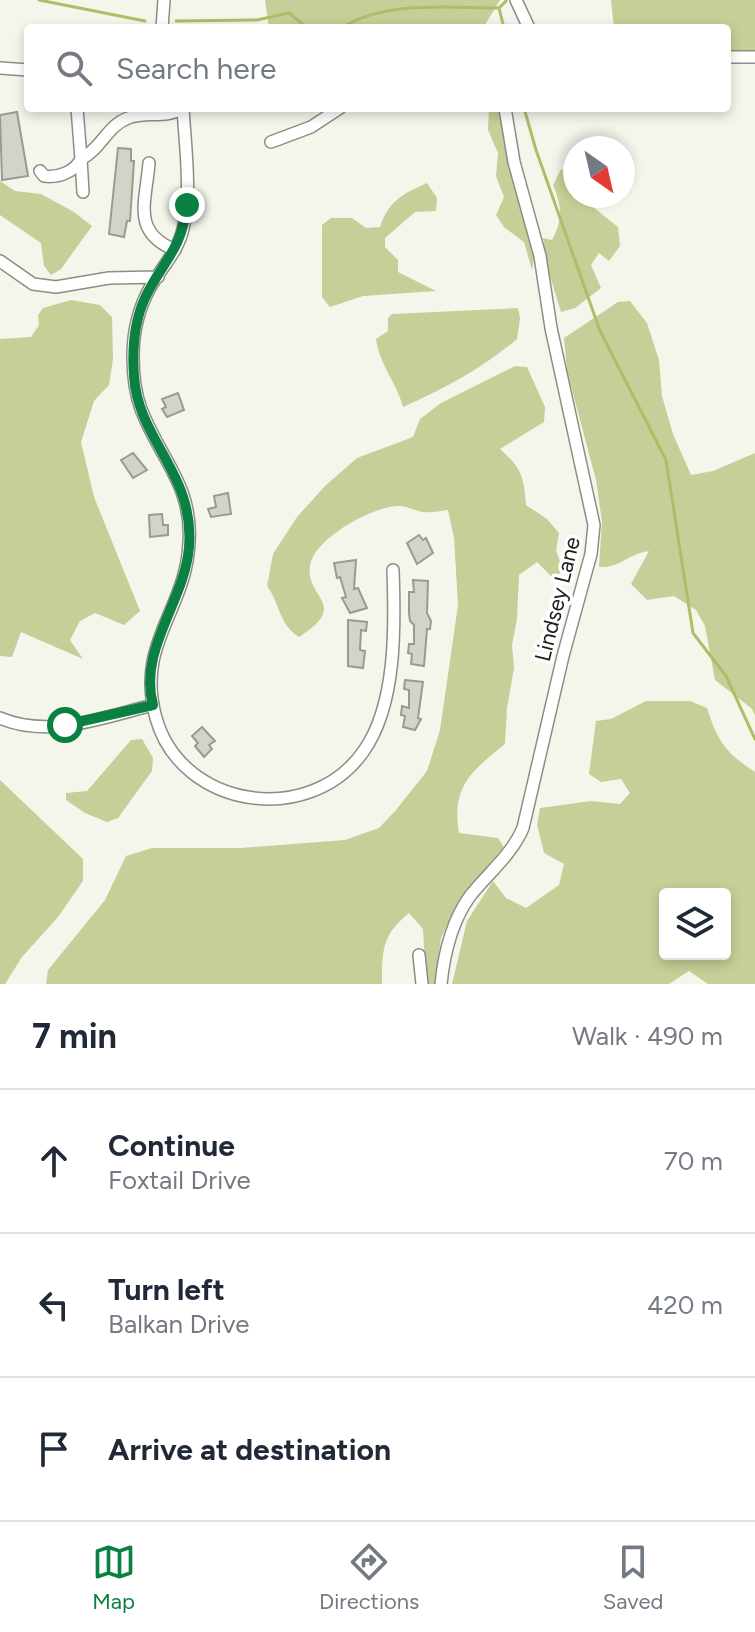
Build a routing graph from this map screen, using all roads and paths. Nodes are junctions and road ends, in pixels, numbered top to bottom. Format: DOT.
graph roads {
  1 [pos="164,0"];
  2 [pos="516,0"];
  3 [pos="162,24"];
  4 [pos="527,24"];
  5 [pos="749,57"];
  6 [pos="755,64"];
  7 [pos="0,68"];
  8 [pos="24,70"];
  9 [pos="77,112"];
  10 [pos="175,112"];
  11 [pos="183,112"];
  12 [pos="334,112"];
  13 [pos="506,112"];
  14 [pos="271,142"];
  15 [pos="81,159"];
  16 [pos="149,163"];
  17 [pos="40,171"];
  18 [pos="83,192"];
  19 [pos="175,250"];
  20 [pos="0,261"];
  21 [pos="158,277"];
  22 [pos="393,570"];
  23 [pos="153,705"];
  24 [pos="0,718"];
  25 [pos="419,955"];
  26 [pos="422,984"];
  27 [pos="441,984"];
  1 -- 3 [label="street"];
  2 -- 4 [label="street"];
  5 -- 6 [label="street"];
  7 -- 8 [label="street"];
  9 -- 15 [label="street"];
  10 -- 15 [label="street"];
  11 -- 19 [label="street"];
  12 -- 14 [label="street"];
  13 -- 27 [label="street, Lindsey Lane"];
  15 -- 17 [label="street"];
  15 -- 18 [label="street"];
  16 -- 19 [label="street"];
  19 -- 21 [label="street"];
  20 -- 21 [label="street"];
  21 -- 23 [label="street"];
  22 -- 23 [label="street"];
  23 -- 24 [label="street"];
  25 -- 26 [label="street"];
}
